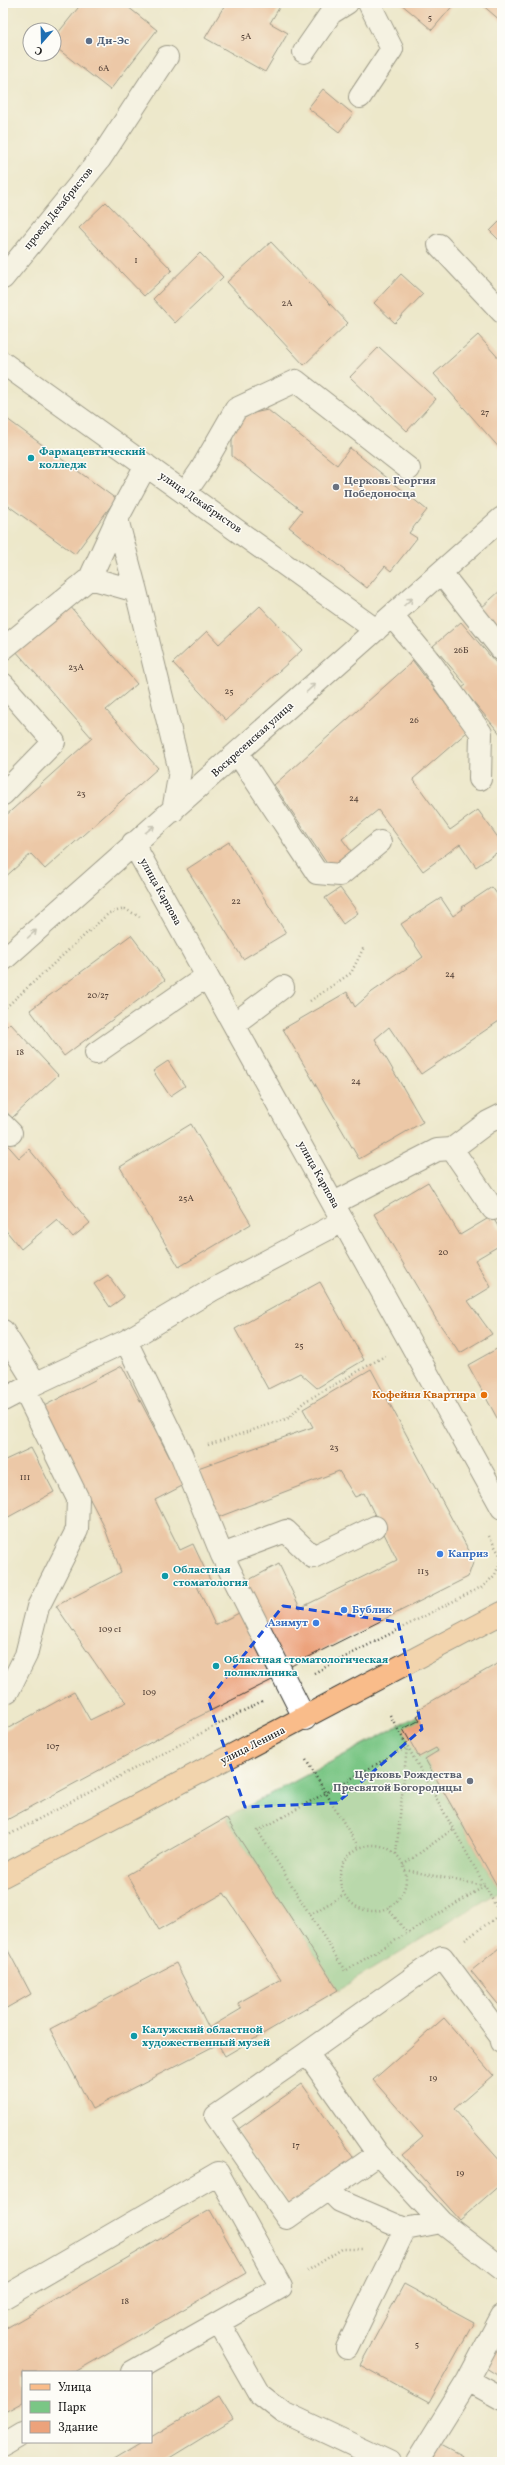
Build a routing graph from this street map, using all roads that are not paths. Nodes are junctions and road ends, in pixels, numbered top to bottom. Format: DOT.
graph roads {
  1 [pos="348,3"];
  2 [pos="369,3"];
  3 [pos="304,52"];
  4 [pos="167,57"];
  5 [pos="360,97"];
  6 [pos="439,245"];
  7 [pos="3,278"];
  8 [pos="502,312"];
  9 [pos="3,363"];
  10 [pos="146,465"];
  11 [pos="410,469"];
  12 [pos="185,493"];
  13 [pos="502,518"];
  14 [pos="117,520"];
  15 [pos="440,573"];
  16 [pos="90,578"];
  17 [pos="136,591"];
  18 [pos="384,623"];
  19 [pos="3,649"];
  20 [pos="502,650"];
  21 [pos="3,684"];
  22 [pos="238,754"];
  23 [pos="480,779"];
  24 [pos="3,794"];
  25 [pos="173,811"];
  26 [pos="380,842"];
  27 [pos="133,844"];
  28 [pos="3,960"];
  29 [pos="207,976"];
  30 [pos="283,987"];
  31 [pos="234,1024"];
  32 [pos="96,1053"];
  33 [pos="502,1115"];
  34 [pos="452,1149"];
  35 [pos="493,1209"];
  36 [pos="338,1212"];
  37 [pos="3,1331"];
  38 [pos="126,1341"];
  39 [pos="30,1386"];
  40 [pos="3,1400"];
  41 [pos="502,1508"];
  42 [pos="375,1527"];
  43 [pos="222,1555"];
  44 [pos="502,1613"];
  45 [pos="3,1693"];
  46 [pos="305,1719"];
  47 [pos="5,1870"];
  48 [pos="502,2042"];
  49 [pos="307,2053"];
  50 [pos="378,2154"];
  51 [pos="328,2189"];
  52 [pos="441,2222"];
  53 [pos="405,2229"];
  54 [pos="502,2269"];
  55 [pos="3,2298"];
  56 [pos="502,2316"];
  57 [pos="219,2323"];
  58 [pos="347,2348"];
  59 [pos="134,2371"];
  60 [pos="468,2380"];
  61 [pos="502,2399"];
  62 [pos="22,2435"];
  63 [pos="3,2445"];
  64 [pos="389,2462"];
  65 [pos="417,2462"];
  1 -- 3 [label="street"];
  2 -- 5 [label="street"];
  4 -- 7 [label="street, проезд Декабристов"];
  6 -- 8 [label="street"];
  9 -- 10 [label="street, улица Декабристов"];
  10 -- 12 [label="street, улица Декабристов"];
  10 -- 14 [label="street"];
  11 -- 12 [label="street"];
  12 -- 18 [label="street, улица Декабристов"];
  13 -- 15 [label="street, Воскресенская улица"];
  14 -- 16 [label="street"];
  14 -- 17 [label="street"];
  18 -- 15 [label="street, Воскресенская улица, one-way"];
  15 -- 20 [label="street"];
  16 -- 17 [label="street"];
  16 -- 19 [label="street"];
  17 -- 25 [label="street"];
  22 -- 18 [label="street, Воскресенская улица, one-way"];
  18 -- 23 [label="street, улица Декабристов"];
  21 -- 24 [label="street"];
  22 -- 25 [label="street, Воскресенская улица"];
  22 -- 26 [label="street"];
  27 -- 25 [label="street, Воскресенская улица, one-way"];
  28 -- 27 [label="street, Воскресенская улица, one-way"];
  27 -- 29 [label="street, улица Карпова"];
  29 -- 31 [label="street, улица Карпова"];
  29 -- 32 [label="street"];
  30 -- 31 [label="street"];
  31 -- 36 [label="street, улица Карпова"];
  33 -- 34 [label="street"];
  34 -- 35 [label="street"];
  34 -- 36 [label="street"];
  36 -- 38 [label="street"];
  36 -- 41 [label="street, улица Карпова"];
  37 -- 39 [label="street"];
  38 -- 39 [label="street"];
  38 -- 43 [label="street"];
  39 -- 40 [label="street"];
  39 -- 45 [label="street"];
  42 -- 43 [label="street"];
  43 -- 46 [label="street"];
  44 -- 46 [label="main road, улица Ленина"];
  46 -- 47 [label="main road, улица Ленина"];
  48 -- 49 [label="street"];
  49 -- 50 [label="street"];
  49 -- 51 [label="street"];
  50 -- 51 [label="street"];
  50 -- 52 [label="street"];
  51 -- 53 [label="street"];
  52 -- 53 [label="street"];
  52 -- 54 [label="street"];
  53 -- 58 [label="street"];
  55 -- 57 [label="street"];
  56 -- 60 [label="street"];
  57 -- 59 [label="street"];
  57 -- 64 [label="street"];
  60 -- 61 [label="street"];
  60 -- 65 [label="street"];
  62 -- 63 [label="street"];
}
